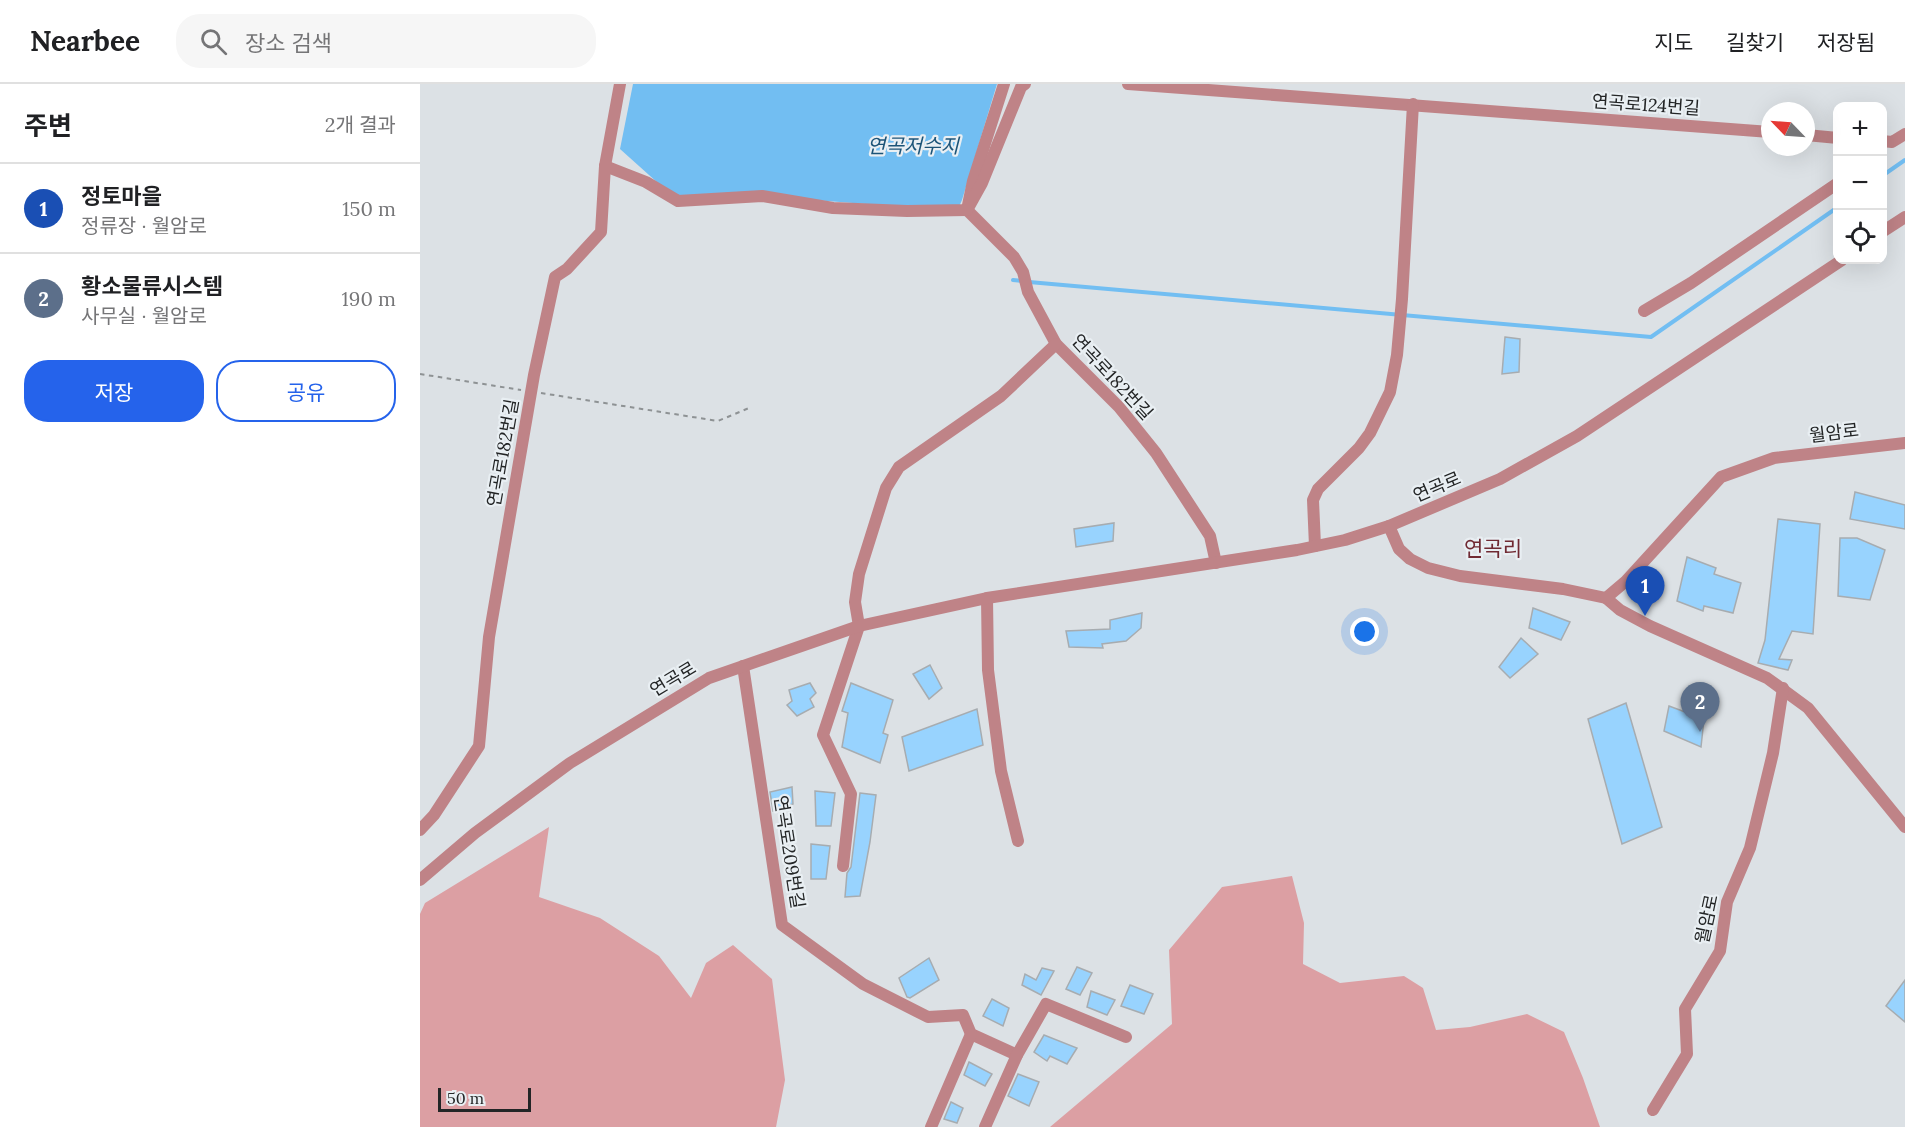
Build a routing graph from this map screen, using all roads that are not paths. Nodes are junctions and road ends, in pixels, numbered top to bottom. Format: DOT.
graph roads {
  1 [pos="620,84"];
  2 [pos="1004,84"];
  3 [pos="1025,84"];
  4 [pos="1128,84"];
  5 [pos="1413,104"];
  6 [pos="1761,131"];
  7 [pos="1905,134"];
  8 [pos="1815,136"];
  9 [pos="1833,138"];
  10 [pos="1887,142"];
  11 [pos="605,166"];
  12 [pos="1833,186"];
  13 [pos="967,210"];
  14 [pos="1905,217"];
  15 [pos="1887,229"];
  16 [pos="1836,264"];
  17 [pos="1644,311"];
  18 [pos="1056,344"];
  19 [pos="1905,443"];
  20 [pos="1389,526"];
  21 [pos="1315,546"];
  22 [pos="1216,563"];
  23 [pos="987,598"];
  24 [pos="1606,598"];
  25 [pos="859,626"];
  26 [pos="743,666"];
  27 [pos="1783,688"];
  28 [pos="1905,827"];
  29 [pos="420,830"];
  30 [pos="1018,841"];
  31 [pos="843,866"];
  32 [pos="420,880"];
  33 [pos="971,1034"];
  34 [pos="1126,1037"];
  35 [pos="1017,1055"];
  36 [pos="1653,1110"];
  37 [pos="931,1127"];
  38 [pos="985,1127"];
  1 -- 11 [label="street, 연곡로182번길"];
  2 -- 13 [label="street"];
  3 -- 13 [label="street"];
  4 -- 5 [label="street, 연곡로124번길"];
  5 -- 6 [label="street, 연곡로124번길"];
  5 -- 21 [label="street"];
  7 -- 10 [label="street"];
  8 -- 9 [label="street"];
  11 -- 13 [label="street"];
  11 -- 29 [label="street, 연곡로182번길"];
  12 -- 17 [label="street"];
  13 -- 18 [label="street, 연곡로182번길"];
  14 -- 15 [label="street"];
  16 -- 20 [label="street, 연곡로"];
  18 -- 22 [label="street, 연곡로182번길"];
  18 -- 25 [label="street"];
  19 -- 24 [label="street, 월암로"];
  20 -- 21 [label="street, 연곡로"];
  20 -- 24 [label="street"];
  21 -- 22 [label="street, 연곡로"];
  22 -- 23 [label="street, 연곡로"];
  23 -- 25 [label="street, 연곡로"];
  23 -- 30 [label="street"];
  24 -- 27 [label="street"];
  25 -- 26 [label="street, 연곡로"];
  25 -- 31 [label="street"];
  26 -- 32 [label="street, 연곡로"];
  26 -- 33 [label="street, 연곡로209번길"];
  27 -- 28 [label="street"];
  27 -- 36 [label="street, 월암로"];
  33 -- 35 [label="street, 연곡로209번길"];
  33 -- 37 [label="street"];
  34 -- 35 [label="street"];
  35 -- 38 [label="street"];
}
